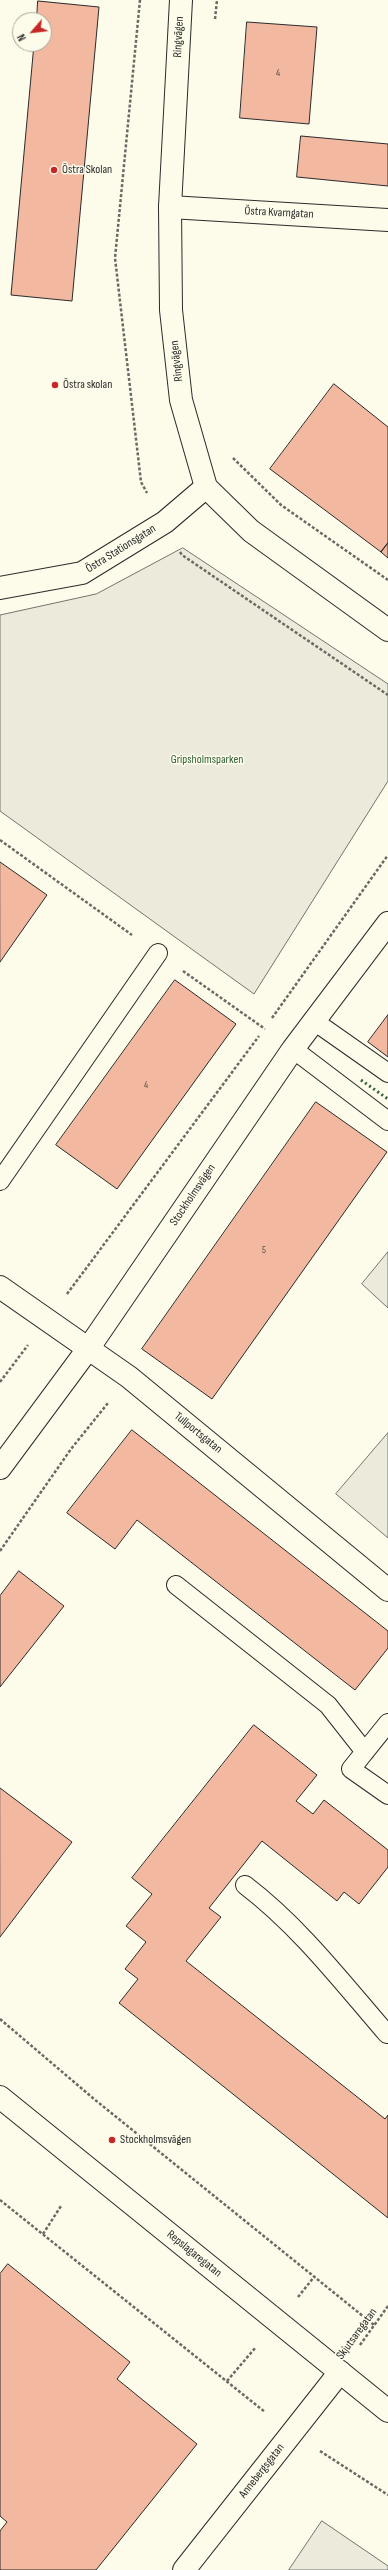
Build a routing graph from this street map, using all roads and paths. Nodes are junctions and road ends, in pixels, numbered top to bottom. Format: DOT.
graph roads {
  1 [pos="181,0"];
  2 [pos="217,0"];
  3 [pos="215,23"];
  4 [pos="170,207"];
  5 [pos="388,220"];
  6 [pos="230,455"];
  7 [pos="206,488"];
  8 [pos="388,580"];
  9 [pos="0,588"];
  10 [pos="388,630"];
  11 [pos="388,855"];
  12 [pos="388,923"];
  13 [pos="158,953"];
  14 [pos="314,1021"];
  15 [pos="293,1049"];
  16 [pos="388,1073"];
  17 [pos="388,1121"];
  18 [pos="0,1181"];
  19 [pos="0,1287"];
  20 [pos="48,1318"];
  21 [pos="88,1349"];
  22 [pos="129,1376"];
  23 [pos="0,1382"];
  24 [pos="0,1468"];
  25 [pos="0,1551"];
  26 [pos="176,1585"];
  27 [pos="388,1590"];
  28 [pos="388,1723"];
  29 [pos="365,1752"];
  30 [pos="388,1795"];
  31 [pos="245,1885"];
  32 [pos="0,2019"];
  33 [pos="385,2036"];
  34 [pos="0,2097"];
  35 [pos="0,2200"];
  36 [pos="62,2206"];
  37 [pos="43,2234"];
  38 [pos="388,2306"];
  39 [pos="374,2326"];
  40 [pos="340,2372"];
  41 [pos="388,2411"];
  42 [pos="292,2433"];
  43 [pos="388,2495"];
  44 [pos="184,2570"];
  1 -- 4 [label="street, Ringvägen"];
  2 -- 3 [label="path"];
  4 -- 5 [label="street, Östra Kvarngatan"];
  4 -- 7 [label="street, Ringvägen"];
  6 -- 8 [label="path"];
  7 -- 9 [label="street, Östra Stationsgatan"];
  7 -- 10 [label="street"];
  11 -- 20 [label="path"];
  12 -- 14 [label="street, Stockholmsvägen"];
  13 -- 18 [label="lane"];
  14 -- 15 [label="street, Stockholmsvägen"];
  14 -- 16 [label="lane"];
  15 -- 17 [label="lane"];
  15 -- 21 [label="street, Stockholmsvägen"];
  19 -- 20 [label="street, Tullportsgatan"];
  20 -- 21 [label="street, Tullportsgatan"];
  20 -- 23 [label="path"];
  21 -- 22 [label="street, Tullportsgatan"];
  21 -- 24 [label="street, Stockholmsvägen"];
  22 -- 25 [label="path"];
  22 -- 27 [label="street, Tullportsgatan"];
  26 -- 29 [label="lane"];
  28 -- 29 [label="lane"];
  29 -- 30 [label="lane"];
  31 -- 33 [label="lane"];
  32 -- 39 [label="path"];
  34 -- 40 [label="street, Repslagaregatan"];
  35 -- 37 [label="path"];
  36 -- 37 [label="path"];
  37 -- 42 [label="path"];
  38 -- 39 [label="path, Skjutsaregatan"];
  39 -- 40 [label="path, Skjutsaregatan"];
  40 -- 41 [label="street, Repslagaregatan"];
  40 -- 42 [label="street, Annebergsgatan"];
  42 -- 43 [label="path"];
  42 -- 44 [label="street, Annebergsgatan"];
}
